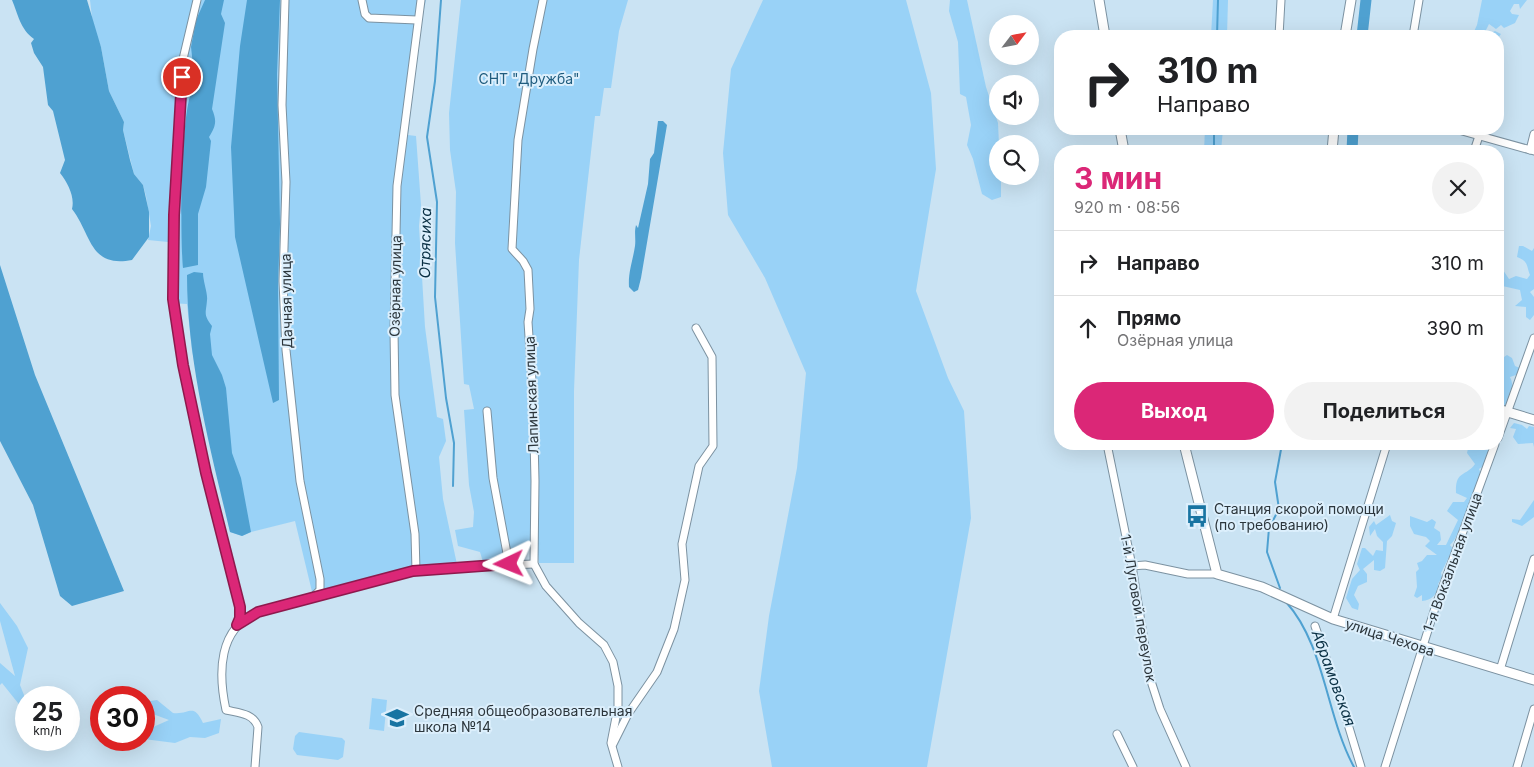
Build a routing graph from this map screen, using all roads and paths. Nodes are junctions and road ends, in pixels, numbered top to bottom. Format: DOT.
graph roads {
  1 [pos="285,0"];
  2 [pos="362,0"];
  3 [pos="421,0"];
  4 [pos="543,0"];
  5 [pos="1099,0"];
  6 [pos="1281,0"];
  7 [pos="1351,0"];
  8 [pos="1419,0"];
  9 [pos="195,1"];
  10 [pos="417,20"];
  11 [pos="1104,30"];
  12 [pos="1279,30"];
  13 [pos="1346,30"];
  14 [pos="1414,30"];
  15 [pos="1534,134"];
  16 [pos="1478,136"];
  17 [pos="1476,145"];
  18 [pos="1532,150"];
  19 [pos="696,328"];
  20 [pos="1534,338"];
  21 [pos="487,411"];
  22 [pos="1504,412"];
  23 [pos="1507,413"];
  24 [pos="1534,420"];
  25 [pos="1504,421"];
  26 [pos="1108,450"];
  27 [pos="1186,450"];
  28 [pos="1385,450"];
  29 [pos="1493,450"];
  30 [pos="1534,559"];
  31 [pos="509,564"];
  32 [pos="534,564"];
  33 [pos="1132,566"];
  34 [pos="416,571"];
  35 [pos="1217,574"];
  36 [pos="314,596"];
  37 [pos="1333,619"];
  38 [pos="237,625"];
  39 [pos="1314,626"];
  40 [pos="1422,647"];
  41 [pos="1500,670"];
  42 [pos="1534,680"];
  43 [pos="1534,709"];
  44 [pos="1117,734"];
  45 [pos="612,749"];
  46 [pos="255,767"];
  47 [pos="618,767"];
  48 [pos="1133,767"];
  49 [pos="1186,767"];
  50 [pos="1361,767"];
  51 [pos="1385,767"];
  52 [pos="1517,767"];
  1 -- 36 [label="street, Дачная улица"];
  2 -- 10 [label="street"];
  3 -- 10 [label="street, Озёрная улица"];
  4 -- 32 [label="street, Лапинская улица"];
  5 -- 11 [label="street"];
  6 -- 12 [label="street"];
  7 -- 13 [label="street"];
  8 -- 14 [label="street"];
  9 -- 38 [label="street"];
  10 -- 34 [label="street, Озёрная улица"];
  15 -- 18 [label="street"];
  16 -- 17 [label="street"];
  16 -- 18 [label="street"];
  19 -- 45 [label="street"];
  20 -- 23 [label="street"];
  21 -- 31 [label="street"];
  22 -- 23 [label="street"];
  23 -- 24 [label="street"];
  23 -- 25 [label="street"];
  26 -- 33 [label="street, 1-й Луговой переулок"];
  27 -- 35 [label="street"];
  28 -- 37 [label="street"];
  29 -- 40 [label="street, 1-я Вокзальная улица"];
  30 -- 41 [label="street"];
  31 -- 32 [label="street"];
  31 -- 34 [label="street"];
  32 -- 45 [label="street, Лапинская улица"];
  33 -- 35 [label="street, улица Чехова"];
  33 -- 49 [label="street, 1-й Луговой переулок"];
  34 -- 36 [label="street"];
  35 -- 37 [label="street, улица Чехова"];
  36 -- 38 [label="street"];
  37 -- 40 [label="street, улица Чехова"];
  38 -- 46 [label="street"];
  39 -- 50 [label="street"];
  40 -- 41 [label="street, улица Чехова"];
  40 -- 51 [label="street, 1-я Вокзальная улица"];
  41 -- 42 [label="street, улица Чехова"];
  43 -- 52 [label="street"];
  44 -- 48 [label="street"];
  45 -- 47 [label="street, Лапинская улица"];
}
